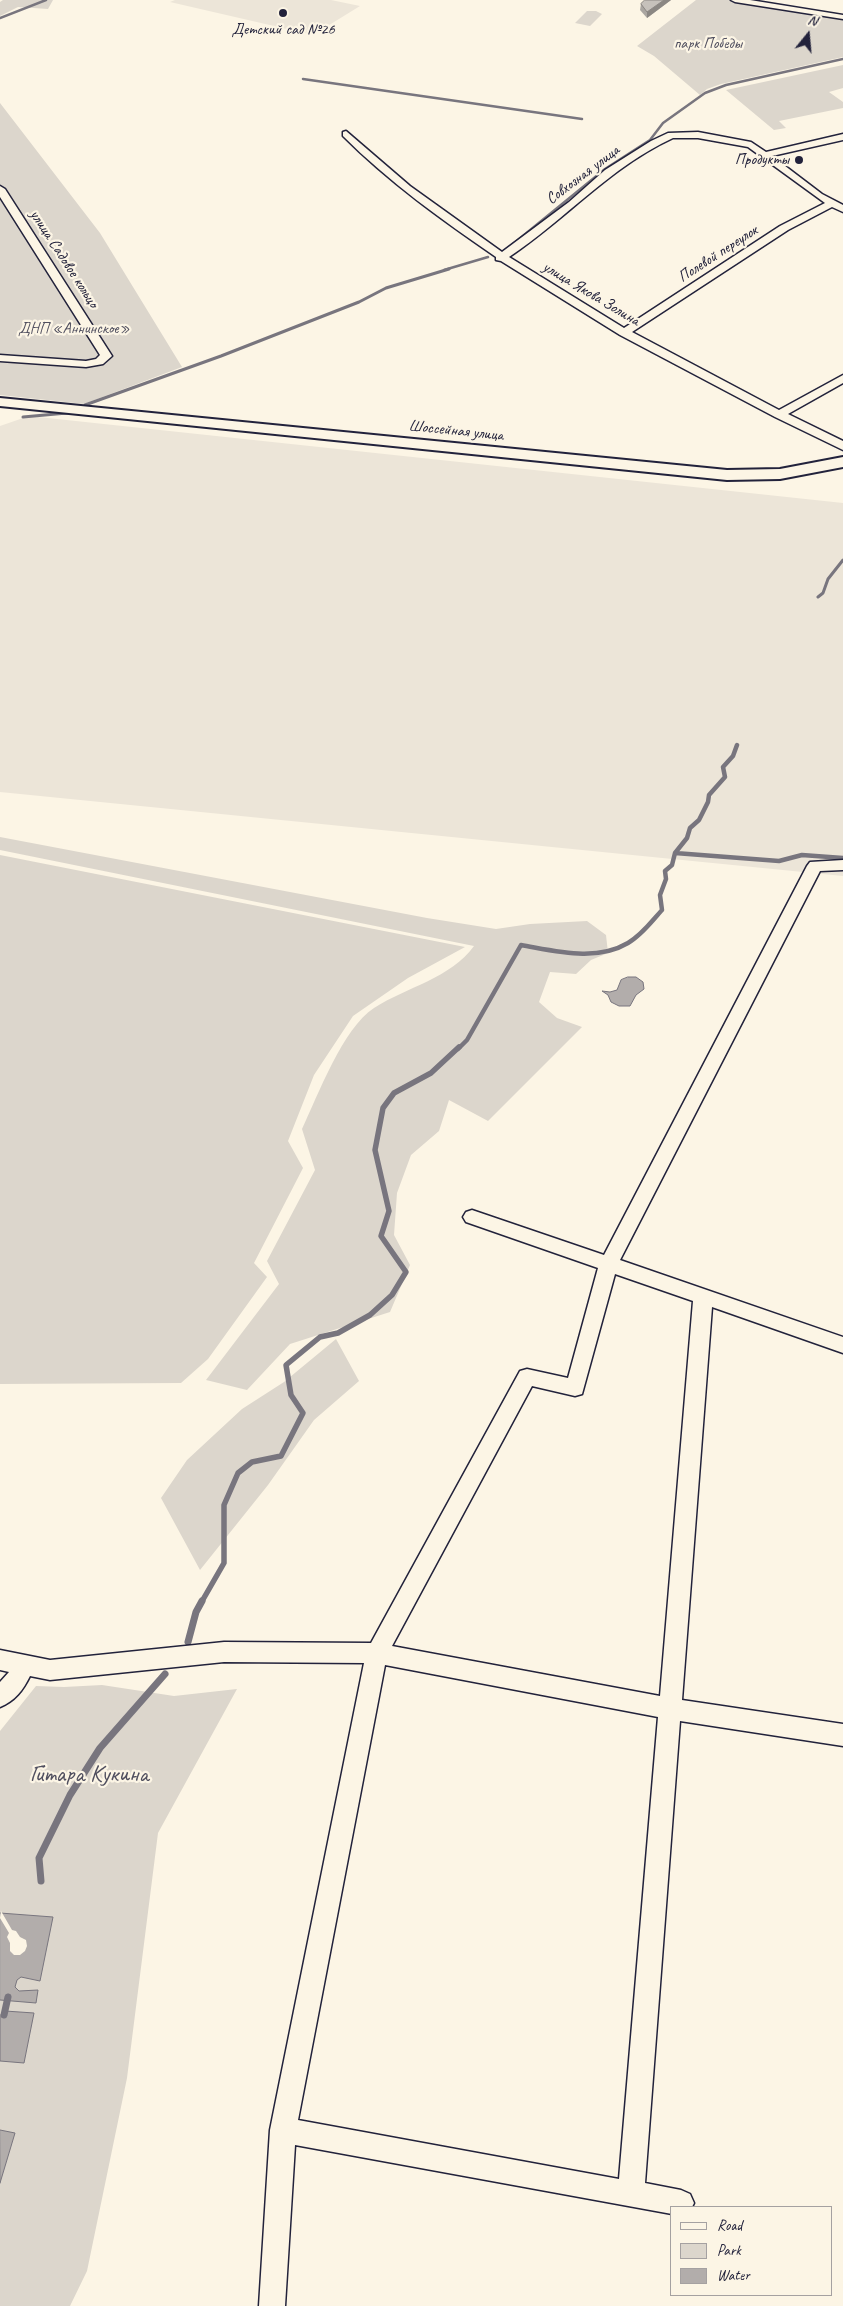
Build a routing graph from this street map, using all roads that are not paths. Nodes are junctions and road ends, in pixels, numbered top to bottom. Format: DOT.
graph roads {
  1 [pos="736,0"];
  2 [pos="843,17"];
  3 [pos="346,134"];
  4 [pos="843,138"];
  5 [pos="765,155"];
  6 [pos="0,190"];
  7 [pos="830,204"];
  8 [pos="843,209"];
  9 [pos="500,258"];
  10 [pos="624,333"];
  11 [pos="0,358"];
  12 [pos="843,378"];
  13 [pos="0,402"];
  14 [pos="779,415"];
  15 [pos="843,446"];
  16 [pos="843,462"];
  17 [pos="843,865"];
  18 [pos="472,1217"];
  19 [pos="609,1263"];
  20 [pos="703,1297"];
  21 [pos="843,1345"];
  22 [pos="377,1654"];
  23 [pos="0,1660"];
  24 [pos="24,1666"];
  25 [pos="0,1696"];
  26 [pos="670,1709"];
  27 [pos="843,1734"];
  28 [pos="283,2130"];
  29 [pos="631,2193"];
  30 [pos="681,2203"];
  31 [pos="272,2306"];
  1 -- 2 [label="street"];
  3 -- 9 [label="street, улица Якова Золина"];
  4 -- 5 [label="street"];
  5 -- 7 [label="street"];
  5 -- 9 [label="street, Совхозная улица"];
  6 -- 11 [label="street, улица Садовое кольцо"];
  7 -- 8 [label="street"];
  7 -- 10 [label="street, Полевой переулок"];
  9 -- 10 [label="street, улица Якова Золина"];
  10 -- 14 [label="street, улица Якова Золина"];
  12 -- 14 [label="street"];
  13 -- 16 [label="main road, Шоссейная улица"];
  14 -- 15 [label="street, улица Якова Золина"];
  17 -- 19 [label="street"];
  18 -- 19 [label="street"];
  19 -- 20 [label="street"];
  19 -- 22 [label="street"];
  20 -- 21 [label="street"];
  20 -- 26 [label="street"];
  22 -- 24 [label="street"];
  22 -- 26 [label="street"];
  22 -- 28 [label="street"];
  23 -- 24 [label="street"];
  24 -- 25 [label="street"];
  26 -- 27 [label="street"];
  26 -- 29 [label="street"];
  28 -- 29 [label="street"];
  28 -- 31 [label="street"];
  29 -- 30 [label="street"];
}
